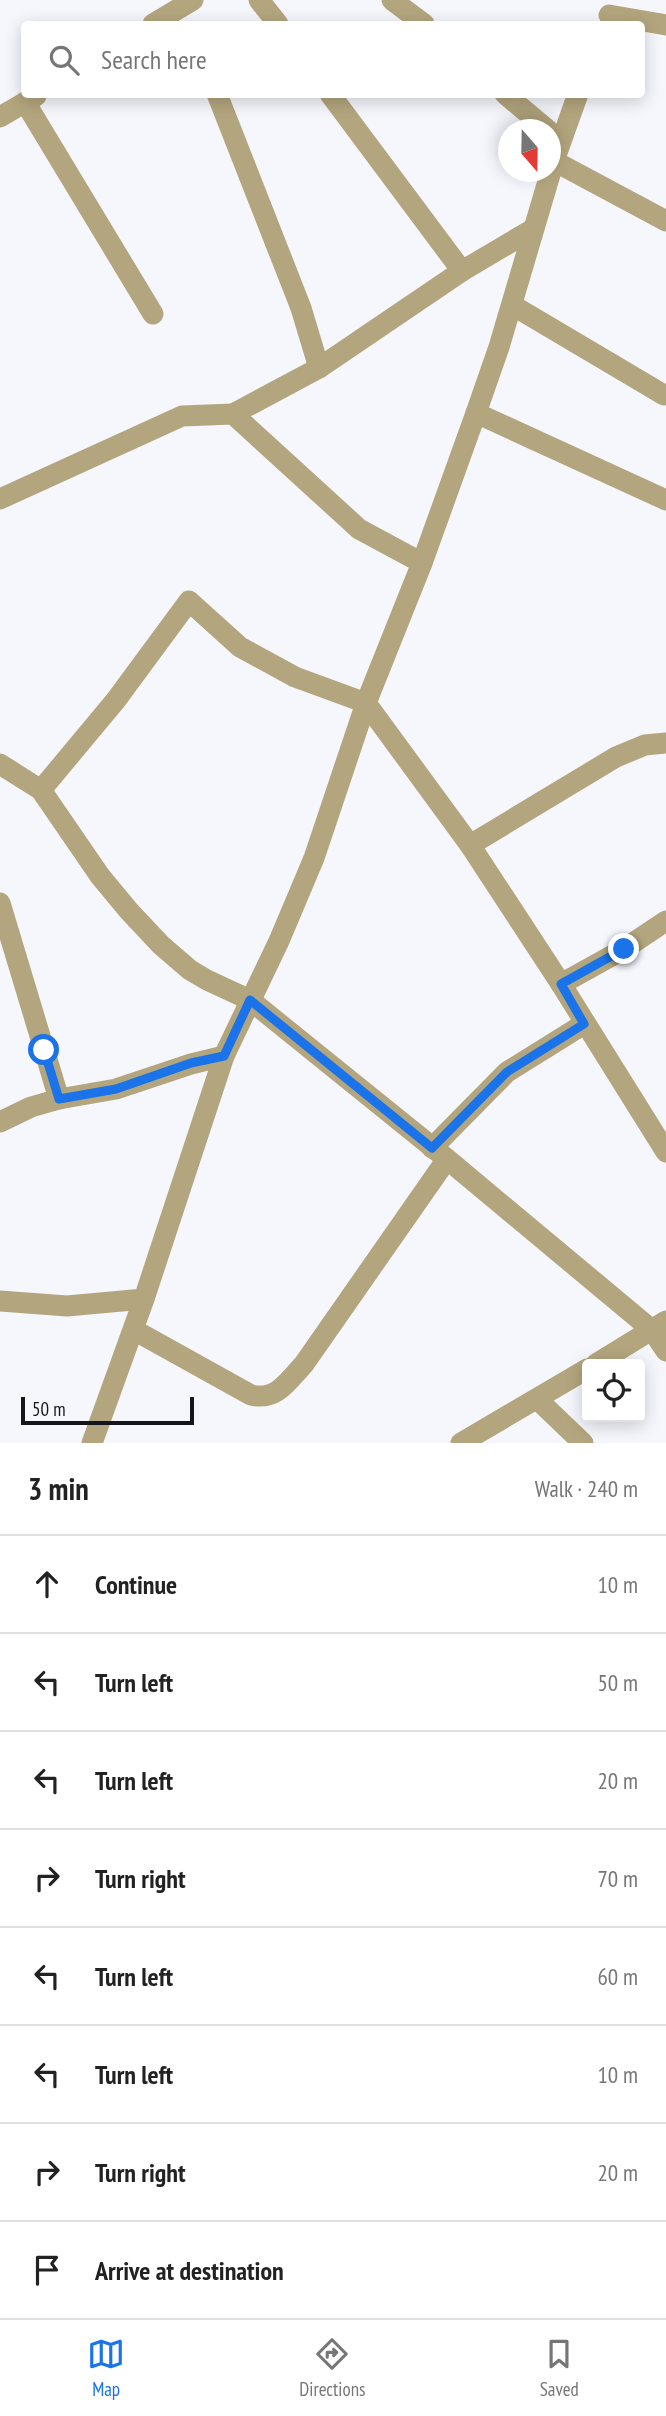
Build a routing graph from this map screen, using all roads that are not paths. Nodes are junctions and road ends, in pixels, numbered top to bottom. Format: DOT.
graph roads {
  1 [pos="259,0"];
  2 [pos="392,0"];
  3 [pos="188,11"];
  4 [pos="609,13"];
  5 [pos="161,21"];
  6 [pos="276,21"];
  7 [pos="420,21"];
  8 [pos="666,25"];
  9 [pos="31,98"];
  10 [pos="219,98"];
  11 [pos="333,98"];
  12 [pos="510,98"];
  13 [pos="576,98"];
  14 [pos="0,117"];
  15 [pos="535,119"];
  16 [pos="561,121"];
  17 [pos="561,165"];
  18 [pos="548,182"];
  19 [pos="666,221"];
  20 [pos="533,229"];
  21 [pos="462,271"];
  22 [pos="512,305"];
  23 [pos="153,314"];
  24 [pos="319,368"];
  25 [pos="664,396"];
  26 [pos="476,413"];
  27 [pos="233,414"];
  28 [pos="0,499"];
  29 [pos="666,500"];
  30 [pos="422,563"];
  31 [pos="366,703"];
  32 [pos="666,743"];
  33 [pos="0,764"];
  34 [pos="41,790"];
  35 [pos="470,845"];
  36 [pos="0,903"];
  37 [pos="666,921"];
  38 [pos="561,984"];
  39 [pos="250,1000"];
  40 [pos="584,1024"];
  41 [pos="224,1056"];
  42 [pos="59,1099"];
  43 [pos="657,1119"];
  44 [pos="0,1122"];
  45 [pos="666,1152"];
  46 [pos="439,1154"];
  47 [pos="145,1299"];
  48 [pos="0,1301"];
  49 [pos="659,1326"];
  50 [pos="134,1330"];
  51 [pos="666,1351"];
  52 [pos="604,1359"];
  53 [pos="582,1372"];
  54 [pos="537,1399"];
  55 [pos="92,1443"];
  56 [pos="461,1443"];
  57 [pos="583,1443"];
  1 -- 6 [label="street"];
  2 -- 7 [label="street"];
  3 -- 5 [label="street"];
  4 -- 8 [label="street"];
  9 -- 14 [label="street"];
  9 -- 23 [label="street"];
  10 -- 24 [label="street"];
  11 -- 21 [label="street"];
  12 -- 15 [label="street"];
  13 -- 16 [label="street"];
  17 -- 19 [label="street"];
  18 -- 20 [label="street"];
  20 -- 21 [label="street"];
  20 -- 22 [label="street"];
  21 -- 24 [label="street"];
  22 -- 25 [label="street"];
  22 -- 26 [label="street"];
  24 -- 27 [label="street"];
  26 -- 29 [label="street"];
  26 -- 30 [label="street"];
  27 -- 28 [label="street"];
  27 -- 30 [label="street"];
  30 -- 31 [label="street"];
  31 -- 34 [label="street"];
  31 -- 35 [label="street"];
  31 -- 39 [label="street"];
  32 -- 35 [label="street"];
  33 -- 34 [label="street"];
  34 -- 39 [label="street"];
  35 -- 38 [label="street"];
  36 -- 42 [label="street"];
  37 -- 38 [label="street"];
  38 -- 40 [label="street"];
  39 -- 41 [label="street"];
  39 -- 46 [label="street"];
  40 -- 43 [label="street"];
  40 -- 46 [label="street"];
  41 -- 42 [label="street"];
  41 -- 47 [label="street"];
  42 -- 44 [label="street"];
  43 -- 45 [label="street"];
  46 -- 49 [label="street"];
  46 -- 50 [label="street"];
  47 -- 48 [label="street"];
  47 -- 50 [label="street"];
  49 -- 51 [label="street"];
  49 -- 52 [label="street"];
  50 -- 55 [label="street"];
  53 -- 54 [label="street"];
  54 -- 56 [label="street"];
  54 -- 57 [label="street"];
}
